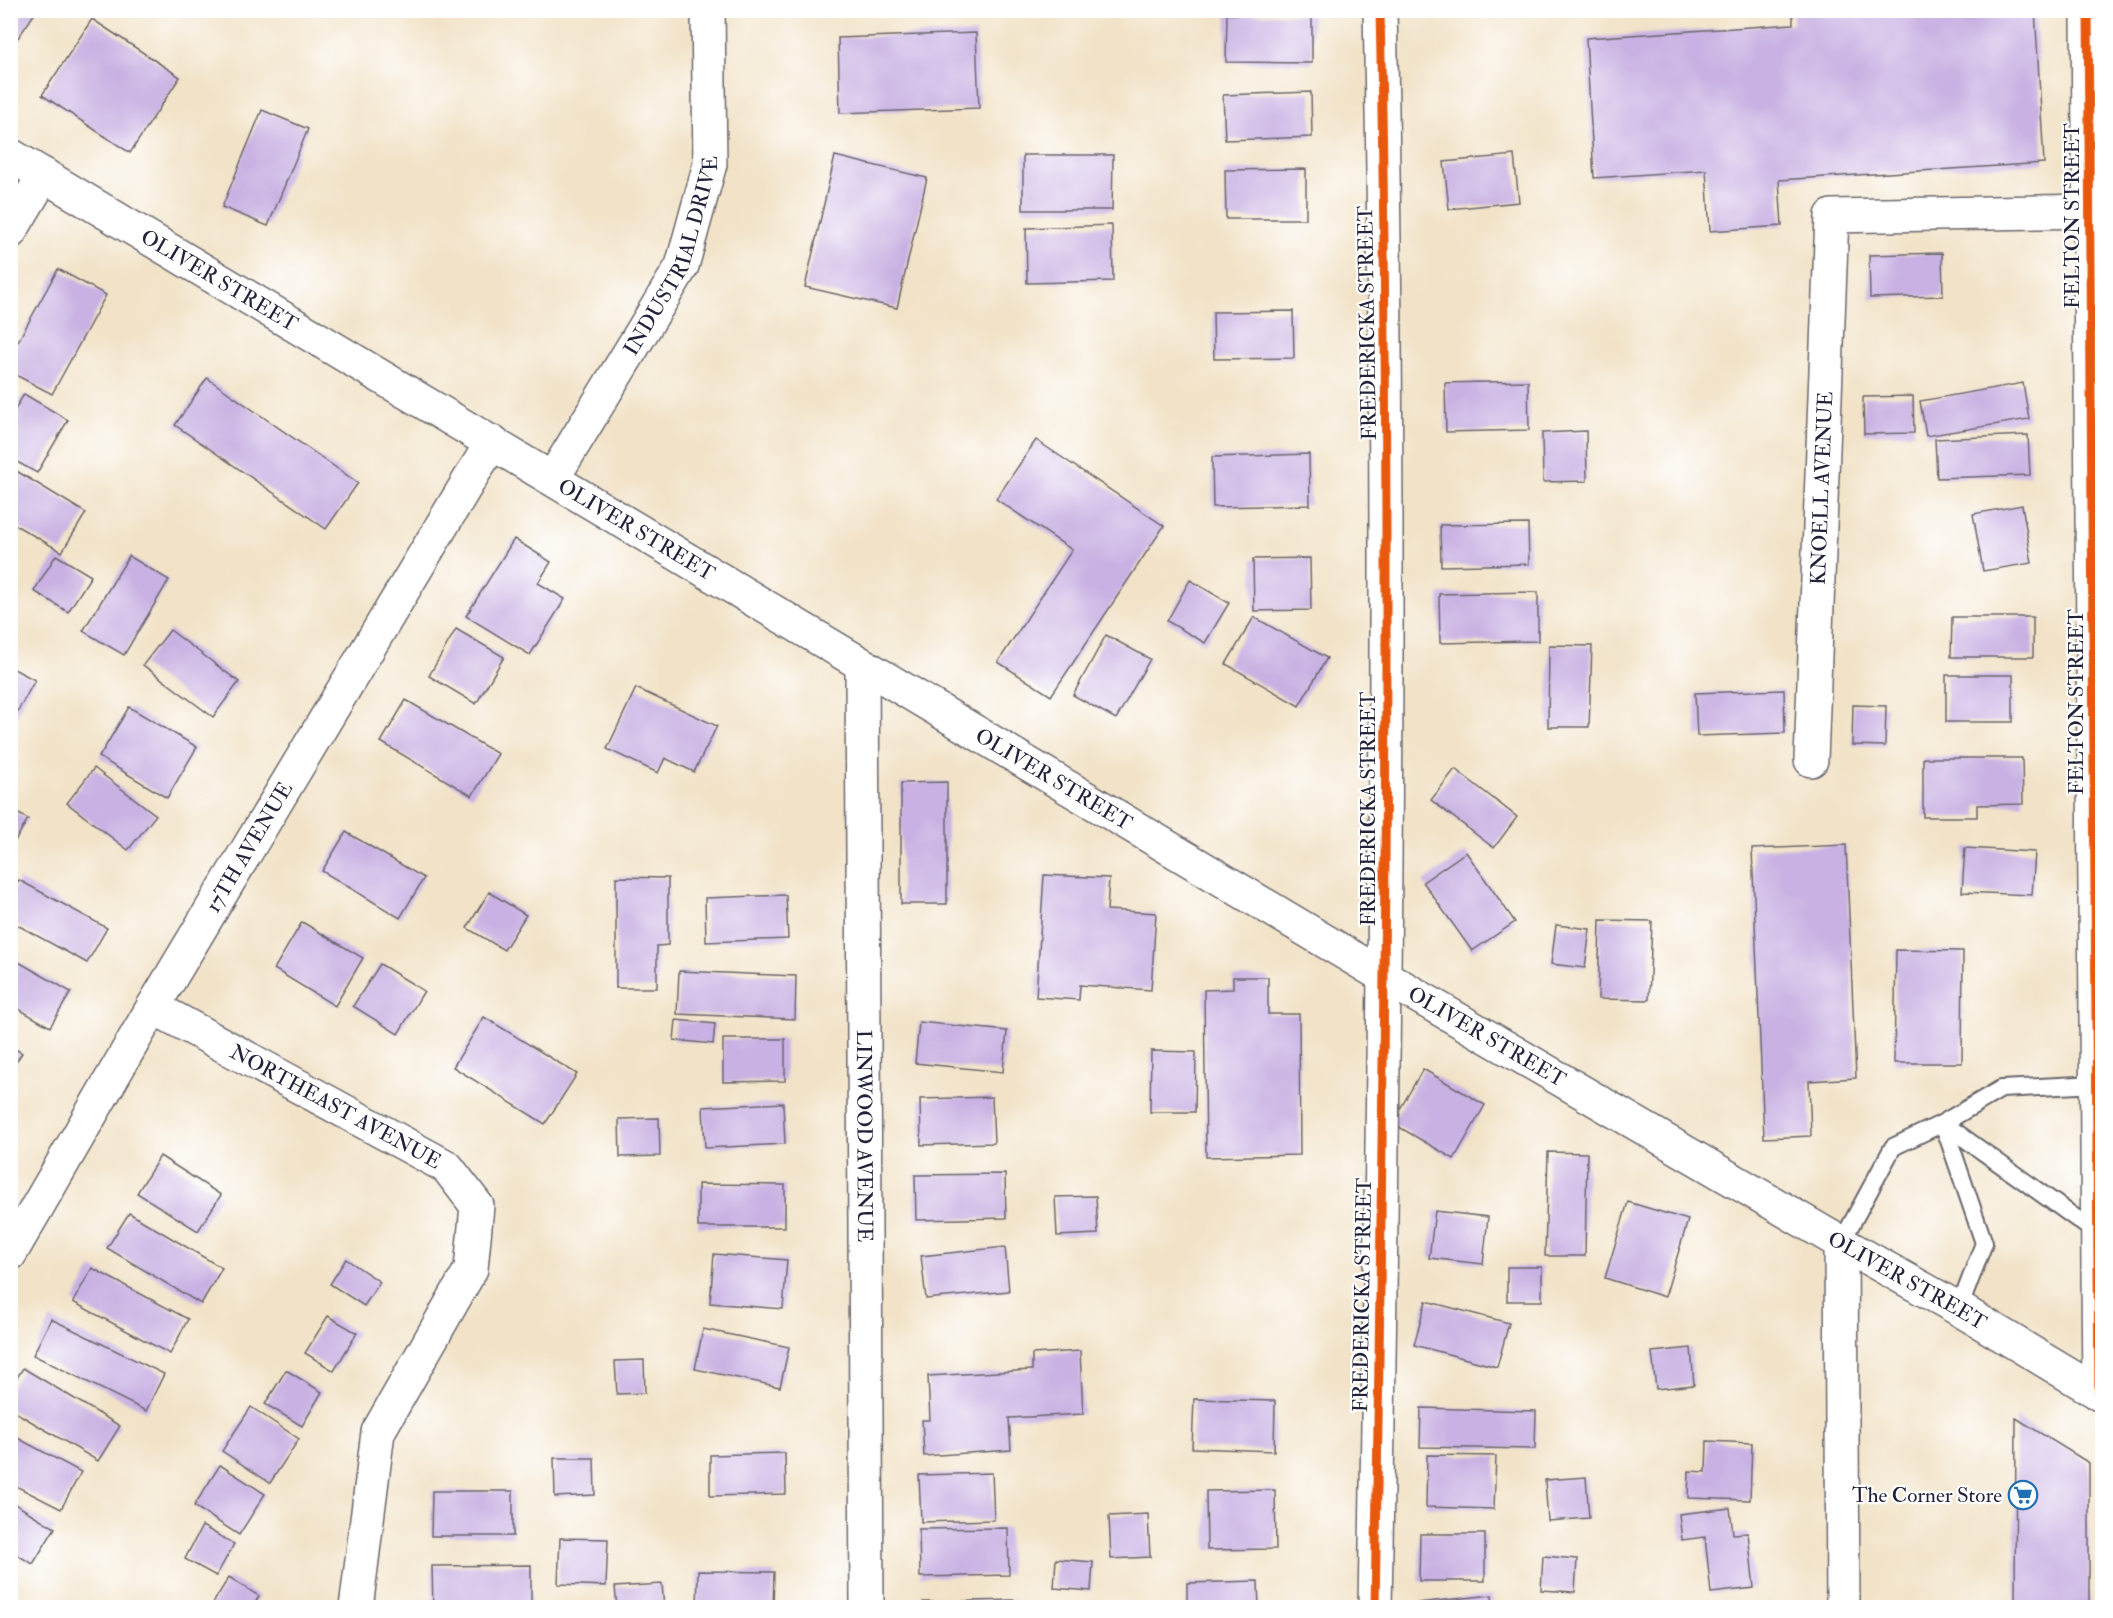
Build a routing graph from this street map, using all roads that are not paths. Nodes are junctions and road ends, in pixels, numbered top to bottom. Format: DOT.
graph roads {
  1 [pos="708,10"];
  2 [pos="1380,10"];
  3 [pos="2088,10"];
  4 [pos="10,155"];
  5 [pos="44,175"];
  6 [pos="2090,211"];
  7 [pos="10,232"];
  8 [pos="492,442"];
  9 [pos="553,478"];
  10 [pos="862,665"];
  11 [pos="1811,760"];
  12 [pos="1385,977"];
  13 [pos="153,1007"];
  14 [pos="2097,1084"];
  15 [pos="1943,1123"];
  16 [pos="2098,1234"];
  17 [pos="1841,1243"];
  18 [pos="10,1254"];
  19 [pos="1959,1309"];
  20 [pos="2101,1395"];
  21 [pos="356,1608"];
  22 [pos="867,1608"];
  23 [pos="1375,1608"];
  24 [pos="1843,1608"];
  1 -- 9 [label="street, INDUSTRIAL DRIVE"];
  2 -- 12 [label="street, FREDERICKA STREET"];
  3 -- 6 [label="street, FELTON STREET"];
  4 -- 5 [label="street, OLIVER STREET"];
  5 -- 7 [label="street"];
  5 -- 8 [label="street, OLIVER STREET"];
  6 -- 11 [label="street, KNOELL AVENUE"];
  6 -- 14 [label="street, FELTON STREET"];
  8 -- 9 [label="street, OLIVER STREET"];
  8 -- 13 [label="street, 17TH AVENUE"];
  9 -- 10 [label="street, OLIVER STREET"];
  10 -- 12 [label="street, OLIVER STREET"];
  10 -- 22 [label="street, LINWOOD AVENUE"];
  12 -- 17 [label="street, OLIVER STREET"];
  12 -- 23 [label="street, FREDERICKA STREET"];
  13 -- 18 [label="street, 17TH AVENUE"];
  13 -- 21 [label="street, NORTHEAST AVENUE"];
  14 -- 15 [label="lane"];
  14 -- 16 [label="street, FELTON STREET"];
  15 -- 16 [label="lane"];
  15 -- 17 [label="lane"];
  15 -- 19 [label="lane"];
  16 -- 20 [label="street, FELTON STREET"];
  17 -- 19 [label="street, OLIVER STREET"];
  17 -- 24 [label="street"];
  19 -- 20 [label="street, OLIVER STREET"];
}
